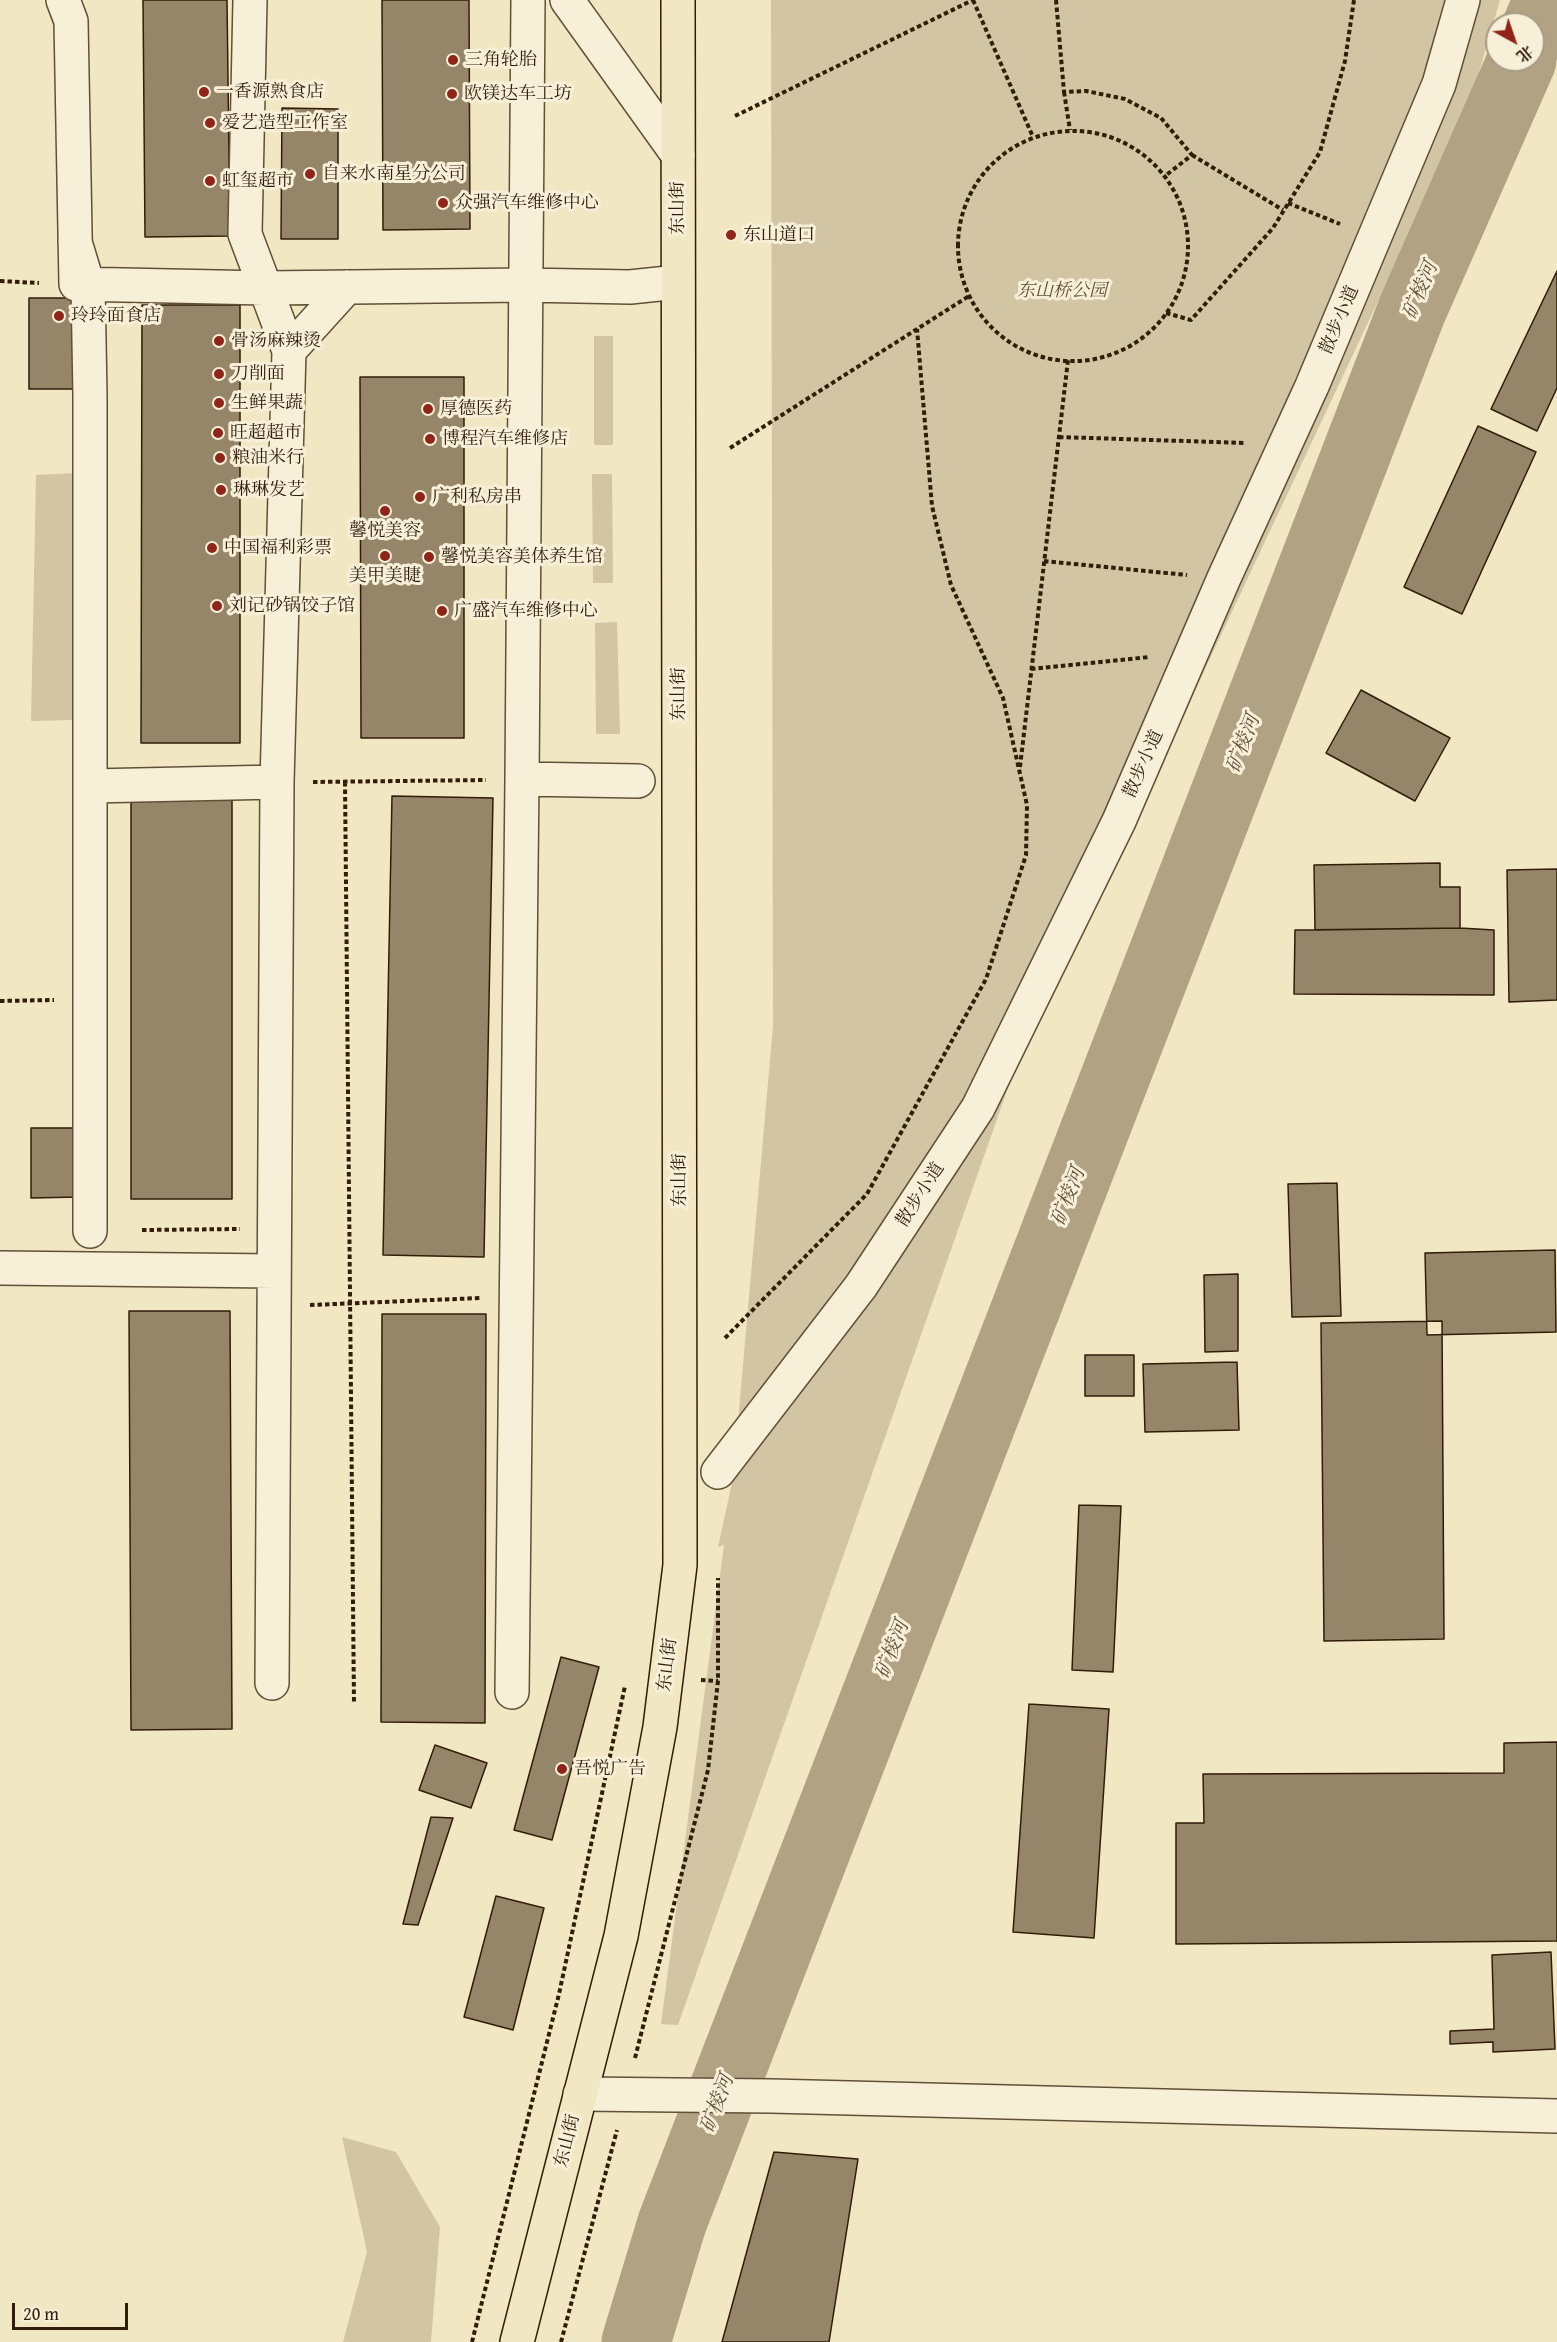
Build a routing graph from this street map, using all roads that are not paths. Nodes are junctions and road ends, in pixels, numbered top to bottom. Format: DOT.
graph roads {
  1 [pos="63,0"];
  2 [pos="250,0"];
  3 [pos="528,0"];
  4 [pos="567,0"];
  5 [pos="678,0"];
  6 [pos="1463,0"];
  7 [pos="678,154"];
  8 [pos="678,282"];
  9 [pos="88,285"];
  10 [pos="525,285"];
  11 [pos="347,287"];
  12 [pos="265,288"];
  13 [pos="289,351"];
  14 [pos="522,779"];
  15 [pos="638,781"];
  16 [pos="277,782"];
  17 [pos="91,786"];
  18 [pos="90,1231"];
  19 [pos="0,1268"];
  20 [pos="274,1271"];
  21 [pos="718,1472"];
  22 [pos="272,1683"];
  23 [pos="512,1692"];
  24 [pos="580,2094"];
  25 [pos="1557,2116"];
  26 [pos="517,2342"];
  1 -- 9 [label="street"];
  2 -- 12 [label="street"];
  3 -- 10 [label="street"];
  4 -- 7 [label="street"];
  5 -- 7 [label="main road, 东山街"];
  6 -- 21 [label="street, 散步小道"];
  7 -- 8 [label="main road, 东山街"];
  8 -- 10 [label="street"];
  8 -- 24 [label="main road, 东山街"];
  9 -- 12 [label="street"];
  9 -- 17 [label="street"];
  10 -- 11 [label="street"];
  10 -- 14 [label="street"];
  11 -- 12 [label="street"];
  11 -- 13 [label="street"];
  12 -- 13 [label="street"];
  13 -- 16 [label="street"];
  14 -- 15 [label="street"];
  14 -- 23 [label="street"];
  16 -- 17 [label="street"];
  16 -- 20 [label="street"];
  17 -- 18 [label="street"];
  19 -- 20 [label="street"];
  20 -- 22 [label="street"];
  24 -- 25 [label="street"];
  24 -- 26 [label="main road, 东山街"];
}
